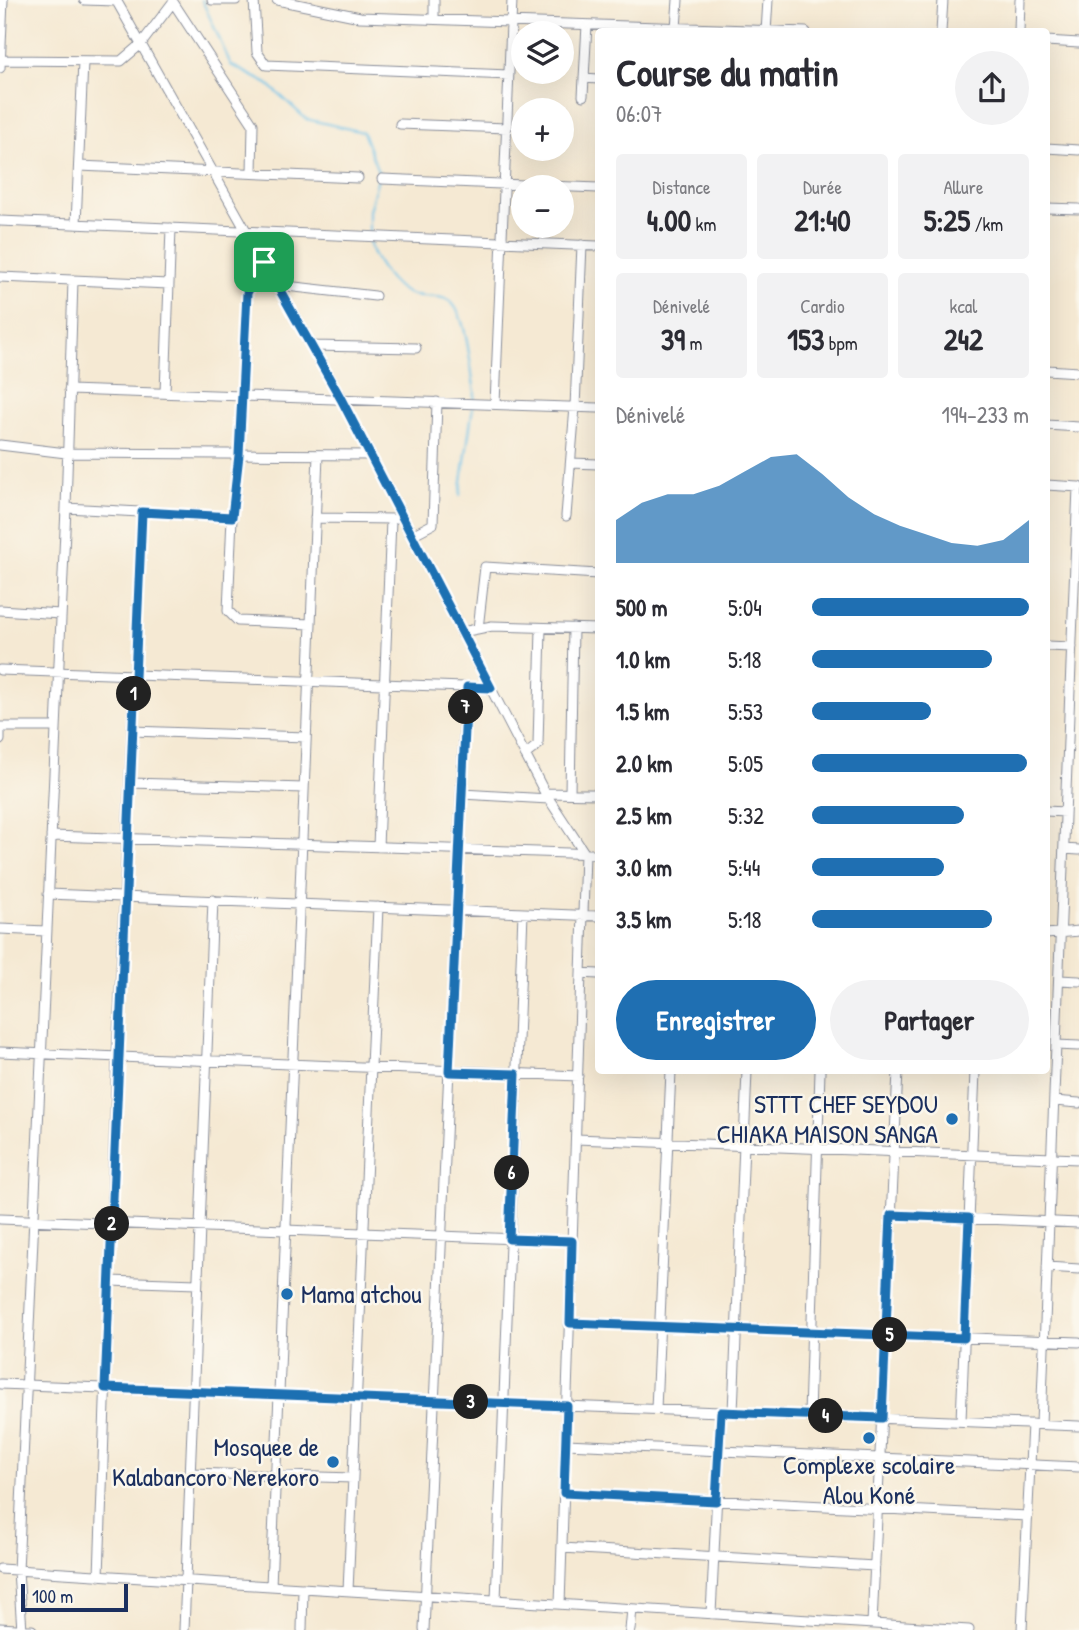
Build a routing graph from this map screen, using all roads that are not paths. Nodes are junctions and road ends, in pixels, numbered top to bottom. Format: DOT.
graph roads {
  1 [pos="3,0"];
  2 [pos="84,0"];
  3 [pos="212,0"];
  4 [pos="236,0"];
  5 [pos="254,0"];
  6 [pos="277,0"];
  7 [pos="434,0"];
  8 [pos="512,0"];
  9 [pos="677,0"];
  10 [pos="768,0"];
  11 [pos="943,0"];
  12 [pos="1020,0"];
  13 [pos="116,1"];
  14 [pos="434,19"];
  15 [pos="511,21"];
  16 [pos="511,22"];
  17 [pos="574,24"];
  18 [pos="587,24"];
  19 [pos="676,28"];
  20 [pos="766,28"];
  21 [pos="942,28"];
  22 [pos="1019,28"];
  23 [pos="1050,41"];
  24 [pos="1079,43"];
  25 [pos="141,44"];
  26 [pos="0,60"];
  27 [pos="83,62"];
  28 [pos="0,68"];
  29 [pos="509,75"];
  30 [pos="584,78"];
  31 [pos="595,79"];
  32 [pos="583,96"];
  33 [pos="400,124"];
  34 [pos="507,128"];
  35 [pos="1050,148"];
  36 [pos="1079,150"];
  37 [pos="79,166"];
  38 [pos="214,173"];
  39 [pos="252,173"];
  40 [pos="358,178"];
  41 [pos="382,179"];
  42 [pos="504,184"];
  43 [pos="595,188"];
  44 [pos="1050,208"];
  45 [pos="1079,209"];
  46 [pos="0,221"];
  47 [pos="76,224"];
  48 [pos="171,228"];
  49 [pos="247,232"];
  50 [pos="502,242"];
  51 [pos="582,245"];
  52 [pos="595,246"];
  53 [pos="264,262"];
  54 [pos="0,276"];
  55 [pos="73,280"];
  56 [pos="169,284"];
  57 [pos="277,285"];
  58 [pos="375,296"];
  59 [pos="312,346"];
  60 [pos="416,348"];
  61 [pos="1050,370"];
  62 [pos="1079,372"];
  63 [pos="69,390"];
  64 [pos="165,393"];
  65 [pos="243,395"];
  66 [pos="341,399"];
  67 [pos="437,402"];
  68 [pos="495,404"];
  69 [pos="575,407"];
  70 [pos="595,408"];
  71 [pos="1050,425"];
  72 [pos="1079,426"];
  73 [pos="0,445"];
  74 [pos="66,453"];
  75 [pos="239,455"];
  76 [pos="318,455"];
  77 [pos="371,455"];
  78 [pos="571,463"];
  79 [pos="595,464"];
  80 [pos="1050,485"];
  81 [pos="1079,487"];
  82 [pos="66,508"];
  83 [pos="142,512"];
  84 [pos="566,516"];
  85 [pos="232,517"];
  86 [pos="315,518"];
  87 [pos="404,519"];
  88 [pos="391,520"];
  89 [pos="412,536"];
  90 [pos="1077,550"];
  91 [pos="595,574"];
  92 [pos="0,610"];
  93 [pos="60,614"];
  94 [pos="311,624"];
  95 [pos="541,628"];
  96 [pos="573,628"];
  97 [pos="478,629"];
  98 [pos="595,629"];
  99 [pos="462,632"];
  100 [pos="1050,646"];
  101 [pos="1072,647"];
  102 [pos="0,670"];
  103 [pos="57,672"];
  104 [pos="135,675"];
  105 [pos="309,681"];
  106 [pos="384,684"];
  107 [pos="467,687"];
  108 [pos="491,688"];
  109 [pos="0,727"];
  110 [pos="55,727"];
  111 [pos="132,731"];
  112 [pos="306,737"];
  113 [pos="0,740"];
  114 [pos="525,755"];
  115 [pos="130,783"];
  116 [pos="304,788"];
  117 [pos="570,793"];
  118 [pos="462,794"];
  119 [pos="595,794"];
  120 [pos="547,796"];
  121 [pos="1050,811"];
  122 [pos="1065,812"];
  123 [pos="51,836"];
  124 [pos="127,839"];
  125 [pos="302,845"];
  126 [pos="378,847"];
  127 [pos="1064,849"];
  128 [pos="459,850"];
  129 [pos="1079,850"];
  130 [pos="585,854"];
  131 [pos="595,854"];
  132 [pos="48,894"];
  133 [pos="125,897"];
  134 [pos="213,900"];
  135 [pos="299,904"];
  136 [pos="378,907"];
  137 [pos="457,910"];
  138 [pos="523,913"];
  139 [pos="583,916"];
  140 [pos="595,916"];
  141 [pos="0,929"];
  142 [pos="46,931"];
  143 [pos="1079,931"];
  144 [pos="1050,934"];
  145 [pos="1060,934"];
  146 [pos="581,973"];
  147 [pos="595,974"];
  148 [pos="1059,980"];
  149 [pos="1079,981"];
  150 [pos="1050,993"];
  151 [pos="1058,994"];
  152 [pos="1056,1045"];
  153 [pos="1079,1046"];
  154 [pos="0,1052"];
  155 [pos="40,1053"];
  156 [pos="117,1058"];
  157 [pos="206,1062"];
  158 [pos="293,1066"];
  159 [pos="371,1069"];
  160 [pos="449,1072"];
  161 [pos="516,1074"];
  162 [pos="671,1074"];
  163 [pos="747,1074"];
  164 [pos="820,1074"];
  165 [pos="898,1074"];
  166 [pos="975,1074"];
  167 [pos="578,1076"];
  168 [pos="1054,1101"];
  169 [pos="1079,1103"];
  170 [pos="576,1139"];
  171 [pos="668,1143"];
  172 [pos="744,1146"];
  173 [pos="818,1149"];
  174 [pos="894,1152"];
  175 [pos="972,1154"];
  176 [pos="1051,1158"];
  177 [pos="1079,1159"];
  178 [pos="891,1215"];
  179 [pos="969,1218"];
  180 [pos="0,1219"];
  181 [pos="34,1220"];
  182 [pos="1049,1222"];
  183 [pos="112,1223"];
  184 [pos="1079,1223"];
  185 [pos="200,1227"];
  186 [pos="286,1230"];
  187 [pos="364,1233"];
  188 [pos="442,1236"];
  189 [pos="509,1239"];
  190 [pos="572,1241"];
  191 [pos="1047,1267"];
  192 [pos="1079,1269"];
  193 [pos="110,1281"];
  194 [pos="197,1284"];
  195 [pos="570,1323"];
  196 [pos="659,1326"];
  197 [pos="737,1329"];
  198 [pos="812,1332"];
  199 [pos="886,1335"];
  200 [pos="964,1338"];
  201 [pos="1044,1341"];
  202 [pos="1079,1342"];
  203 [pos="0,1384"];
  204 [pos="26,1385"];
  205 [pos="105,1388"];
  206 [pos="193,1391"];
  207 [pos="279,1395"];
  208 [pos="356,1398"];
  209 [pos="435,1401"];
  210 [pos="502,1403"];
  211 [pos="567,1406"];
  212 [pos="656,1409"];
  213 [pos="721,1412"];
  214 [pos="733,1412"];
  215 [pos="809,1415"];
  216 [pos="882,1418"];
  217 [pos="961,1421"];
  218 [pos="1037,1424"];
  219 [pos="1079,1426"];
  220 [pos="566,1444"];
  221 [pos="719,1451"];
  222 [pos="880,1458"];
  223 [pos="1031,1465"];
  224 [pos="1079,1467"];
  225 [pos="190,1473"];
  226 [pos="275,1476"];
  227 [pos="353,1478"];
  228 [pos="564,1493"];
  229 [pos="716,1501"];
  230 [pos="877,1509"];
  231 [pos="1028,1516"];
  232 [pos="562,1548"];
  233 [pos="713,1557"];
  234 [pos="875,1566"];
  235 [pos="0,1569"];
  236 [pos="19,1571"];
  237 [pos="99,1576"];
  238 [pos="185,1581"];
  239 [pos="271,1586"];
  240 [pos="303,1588"];
  241 [pos="348,1591"];
  242 [pos="426,1596"];
  243 [pos="496,1601"];
  244 [pos="560,1604"];
  245 [pos="632,1609"];
  246 [pos="711,1614"];
  247 [pos="869,1626"];
  248 [pos="0,1628"];
  249 [pos="22,1630"];
  250 [pos="32,1630"];
  251 [pos="184,1630"];
  252 [pos="302,1630"];
  253 [pos="424,1630"];
  254 [pos="630,1630"];
  255 [pos="969,1630"];
  256 [pos="1023,1630"];
  1 -- 26 [label="street"];
  2 -- 13 [label="street"];
  3 -- 4 [label="street"];
  5 -- 29 [label="street"];
  6 -- 14 [label="street"];
  7 -- 14 [label="street"];
  8 -- 15 [label="street"];
  9 -- 19 [label="street"];
  10 -- 20 [label="street"];
  11 -- 21 [label="street"];
  12 -- 22 [label="street"];
  13 -- 25 [label="street"];
  14 -- 16 [label="street"];
  16 -- 29 [label="street"];
  17 -- 18 [label="street"];
  18 -- 19 [label="street"];
  18 -- 30 [label="street"];
  23 -- 24 [label="street"];
  25 -- 27 [label="street"];
  25 -- 38 [label="street"];
  25 -- 39 [label="street"];
  26 -- 27 [label="street"];
  26 -- 28 [label="street"];
  27 -- 37 [label="street"];
  29 -- 34 [label="street"];
  30 -- 31 [label="street"];
  30 -- 32 [label="street"];
  33 -- 34 [label="street"];
  34 -- 42 [label="street"];
  35 -- 36 [label="street"];
  37 -- 38 [label="street"];
  37 -- 47 [label="street"];
  38 -- 39 [label="street"];
  38 -- 49 [label="street"];
  39 -- 40 [label="street"];
  41 -- 42 [label="street"];
  42 -- 43 [label="street"];
  42 -- 50 [label="street"];
  44 -- 45 [label="street"];
  46 -- 47 [label="street"];
  47 -- 48 [label="street"];
  48 -- 49 [label="street"];
  48 -- 56 [label="street"];
  49 -- 50 [label="street"];
  49 -- 53 [label="street"];
  50 -- 51 [label="street"];
  50 -- 68 [label="street"];
  51 -- 52 [label="street"];
  51 -- 69 [label="street"];
  53 -- 57 [label="street"];
  53 -- 65 [label="street"];
  54 -- 55 [label="street"];
  55 -- 56 [label="street"];
  55 -- 63 [label="street"];
  56 -- 64 [label="street"];
  57 -- 58 [label="street"];
  57 -- 59 [label="street"];
  59 -- 60 [label="street"];
  59 -- 66 [label="street"];
  61 -- 62 [label="street"];
  63 -- 64 [label="street"];
  63 -- 74 [label="street"];
  64 -- 65 [label="street"];
  65 -- 66 [label="street"];
  65 -- 75 [label="street"];
  66 -- 67 [label="street"];
  66 -- 77 [label="street"];
  67 -- 68 [label="street"];
  67 -- 89 [label="street"];
  68 -- 69 [label="street"];
  69 -- 70 [label="street"];
  69 -- 78 [label="street"];
  71 -- 72 [label="street"];
  73 -- 74 [label="street"];
  74 -- 75 [label="street"];
  74 -- 82 [label="street"];
  75 -- 76 [label="street"];
  75 -- 85 [label="street"];
  76 -- 77 [label="street"];
  76 -- 86 [label="street"];
  77 -- 87 [label="street"];
  78 -- 79 [label="street"];
  78 -- 84 [label="street"];
  80 -- 81 [label="street"];
  81 -- 90 [label="street"];
  82 -- 83 [label="street"];
  82 -- 93 [label="street"];
  83 -- 85 [label="street"];
  83 -- 104 [label="street"];
  85 -- 94 [label="street"];
  86 -- 88 [label="street"];
  86 -- 94 [label="street"];
  87 -- 88 [label="street"];
  87 -- 89 [label="street"];
  88 -- 106 [label="street"];
  89 -- 99 [label="street"];
  90 -- 101 [label="street"];
  91 -- 97 [label="street"];
  92 -- 93 [label="street"];
  93 -- 103 [label="street"];
  94 -- 105 [label="street"];
  95 -- 96 [label="street"];
  95 -- 97 [label="street"];
  95 -- 114 [label="street"];
  96 -- 98 [label="street"];
  96 -- 117 [label="street"];
  97 -- 99 [label="street"];
  99 -- 108 [label="street"];
  100 -- 101 [label="street"];
  101 -- 122 [label="street"];
  102 -- 103 [label="street"];
  103 -- 104 [label="street"];
  103 -- 110 [label="street"];
  104 -- 105 [label="street"];
  104 -- 111 [label="street"];
  105 -- 106 [label="street"];
  105 -- 112 [label="street"];
  106 -- 107 [label="street"];
  106 -- 126 [label="street"];
  107 -- 108 [label="street"];
  107 -- 118 [label="street"];
  108 -- 114 [label="street"];
  109 -- 110 [label="street"];
  109 -- 113 [label="street"];
  110 -- 123 [label="street"];
  111 -- 112 [label="street"];
  111 -- 115 [label="street"];
  112 -- 116 [label="street"];
  114 -- 120 [label="street"];
  115 -- 116 [label="street"];
  115 -- 124 [label="street"];
  116 -- 125 [label="street"];
  117 -- 119 [label="street"];
  117 -- 120 [label="street"];
  118 -- 120 [label="street"];
  118 -- 128 [label="street"];
  120 -- 130 [label="street"];
  121 -- 122 [label="street"];
  122 -- 127 [label="street"];
  123 -- 124 [label="street"];
  123 -- 132 [label="street"];
  124 -- 125 [label="street"];
  124 -- 133 [label="street"];
  125 -- 126 [label="street"];
  125 -- 135 [label="street"];
  126 -- 128 [label="street"];
  127 -- 129 [label="street"];
  127 -- 145 [label="street"];
  128 -- 130 [label="street"];
  128 -- 137 [label="street"];
  130 -- 131 [label="street"];
  130 -- 139 [label="street"];
  132 -- 133 [label="street"];
  132 -- 142 [label="street"];
  133 -- 134 [label="street"];
  133 -- 156 [label="street"];
  134 -- 135 [label="street"];
  134 -- 157 [label="street"];
  135 -- 136 [label="street"];
  135 -- 158 [label="street"];
  136 -- 137 [label="street"];
  136 -- 159 [label="street"];
  137 -- 138 [label="street"];
  137 -- 160 [label="street"];
  138 -- 139 [label="street"];
  138 -- 161 [label="street"];
  139 -- 140 [label="street"];
  139 -- 146 [label="street"];
  141 -- 142 [label="street"];
  142 -- 155 [label="street"];
  143 -- 145 [label="street"];
  144 -- 145 [label="street"];
  145 -- 148 [label="street"];
  146 -- 147 [label="street"];
  146 -- 167 [label="street"];
  148 -- 149 [label="street"];
  148 -- 151 [label="street"];
  150 -- 151 [label="street"];
  151 -- 152 [label="street"];
  152 -- 153 [label="street"];
  152 -- 168 [label="street"];
  154 -- 155 [label="street"];
  155 -- 156 [label="street"];
  155 -- 181 [label="street"];
  156 -- 157 [label="street"];
  156 -- 183 [label="street"];
  157 -- 158 [label="street"];
  157 -- 185 [label="street"];
  158 -- 159 [label="street"];
  158 -- 186 [label="street"];
  159 -- 160 [label="street"];
  159 -- 187 [label="street"];
  160 -- 161 [label="street"];
  160 -- 188 [label="street"];
  161 -- 167 [label="street"];
  161 -- 189 [label="street"];
  162 -- 171 [label="street"];
  163 -- 172 [label="street"];
  164 -- 173 [label="street"];
  165 -- 174 [label="street"];
  166 -- 175 [label="street"];
  167 -- 170 [label="street"];
  168 -- 169 [label="street"];
  168 -- 176 [label="street"];
  170 -- 171 [label="street"];
  170 -- 190 [label="street"];
  171 -- 172 [label="street"];
  171 -- 196 [label="street"];
  172 -- 173 [label="street"];
  172 -- 197 [label="street"];
  173 -- 174 [label="street"];
  173 -- 198 [label="street"];
  174 -- 175 [label="street"];
  174 -- 178 [label="street"];
  175 -- 176 [label="street"];
  175 -- 179 [label="street"];
  176 -- 177 [label="street"];
  176 -- 182 [label="street"];
  178 -- 179 [label="street"];
  178 -- 199 [label="street"];
  179 -- 182 [label="street"];
  179 -- 200 [label="street"];
  180 -- 181 [label="street"];
  181 -- 183 [label="street"];
  181 -- 204 [label="street"];
  182 -- 184 [label="street"];
  182 -- 191 [label="street"];
  183 -- 185 [label="street"];
  183 -- 193 [label="street"];
  185 -- 186 [label="street"];
  185 -- 194 [label="street"];
  186 -- 187 [label="street"];
  186 -- 207 [label="street"];
  187 -- 188 [label="street"];
  187 -- 208 [label="street"];
  188 -- 189 [label="street"];
  188 -- 209 [label="street"];
  189 -- 190 [label="street"];
  189 -- 210 [label="street"];
  190 -- 195 [label="street"];
  191 -- 192 [label="street"];
  191 -- 201 [label="street"];
  193 -- 194 [label="street"];
  193 -- 205 [label="street"];
  194 -- 206 [label="street"];
  195 -- 196 [label="street"];
  195 -- 211 [label="street"];
  196 -- 197 [label="street"];
  196 -- 212 [label="street"];
  197 -- 198 [label="street"];
  197 -- 214 [label="street"];
  198 -- 199 [label="street"];
  198 -- 215 [label="street"];
  199 -- 200 [label="street"];
  199 -- 216 [label="street"];
  200 -- 201 [label="street"];
  200 -- 217 [label="street"];
  201 -- 202 [label="street"];
  201 -- 218 [label="street"];
  203 -- 204 [label="street"];
  204 -- 205 [label="street"];
  204 -- 236 [label="street"];
  205 -- 206 [label="street"];
  205 -- 237 [label="street"];
  206 -- 207 [label="street"];
  206 -- 225 [label="street"];
  207 -- 208 [label="street"];
  207 -- 226 [label="street"];
  208 -- 209 [label="street"];
  208 -- 227 [label="street"];
  209 -- 210 [label="street"];
  209 -- 242 [label="street"];
  210 -- 211 [label="street"];
  210 -- 243 [label="street"];
  211 -- 212 [label="street"];
  211 -- 220 [label="street"];
  212 -- 213 [label="street"];
  213 -- 214 [label="street"];
  213 -- 221 [label="street"];
  214 -- 215 [label="street"];
  215 -- 216 [label="street"];
  216 -- 217 [label="street"];
  216 -- 222 [label="street"];
  217 -- 218 [label="street"];
  218 -- 219 [label="street"];
  218 -- 223 [label="street"];
  220 -- 221 [label="street"];
  220 -- 228 [label="street"];
  221 -- 222 [label="street"];
  221 -- 229 [label="street"];
  222 -- 223 [label="street"];
  222 -- 230 [label="street"];
  223 -- 224 [label="street"];
  223 -- 231 [label="street"];
  225 -- 226 [label="street"];
  225 -- 238 [label="street"];
  226 -- 227 [label="street"];
  226 -- 239 [label="street"];
  227 -- 241 [label="street"];
  228 -- 229 [label="street"];
  228 -- 232 [label="street"];
  229 -- 230 [label="street"];
  229 -- 233 [label="street"];
  230 -- 231 [label="street"];
  230 -- 234 [label="street"];
  231 -- 256 [label="street"];
  232 -- 233 [label="street"];
  232 -- 244 [label="street"];
  233 -- 234 [label="street"];
  233 -- 246 [label="street"];
  234 -- 247 [label="street"];
  235 -- 236 [label="street"];
  236 -- 237 [label="street"];
  236 -- 249 [label="street"];
  237 -- 238 [label="street"];
  238 -- 239 [label="street"];
  238 -- 251 [label="street"];
  239 -- 240 [label="street"];
  240 -- 241 [label="street"];
  240 -- 252 [label="street"];
  241 -- 242 [label="street"];
  242 -- 243 [label="street"];
  242 -- 253 [label="street"];
  243 -- 244 [label="street"];
  244 -- 245 [label="street"];
  245 -- 246 [label="street"];
  245 -- 254 [label="street"];
  246 -- 247 [label="street"];
  247 -- 255 [label="street"];
  248 -- 249 [label="street"];
  249 -- 250 [label="street"];
}
